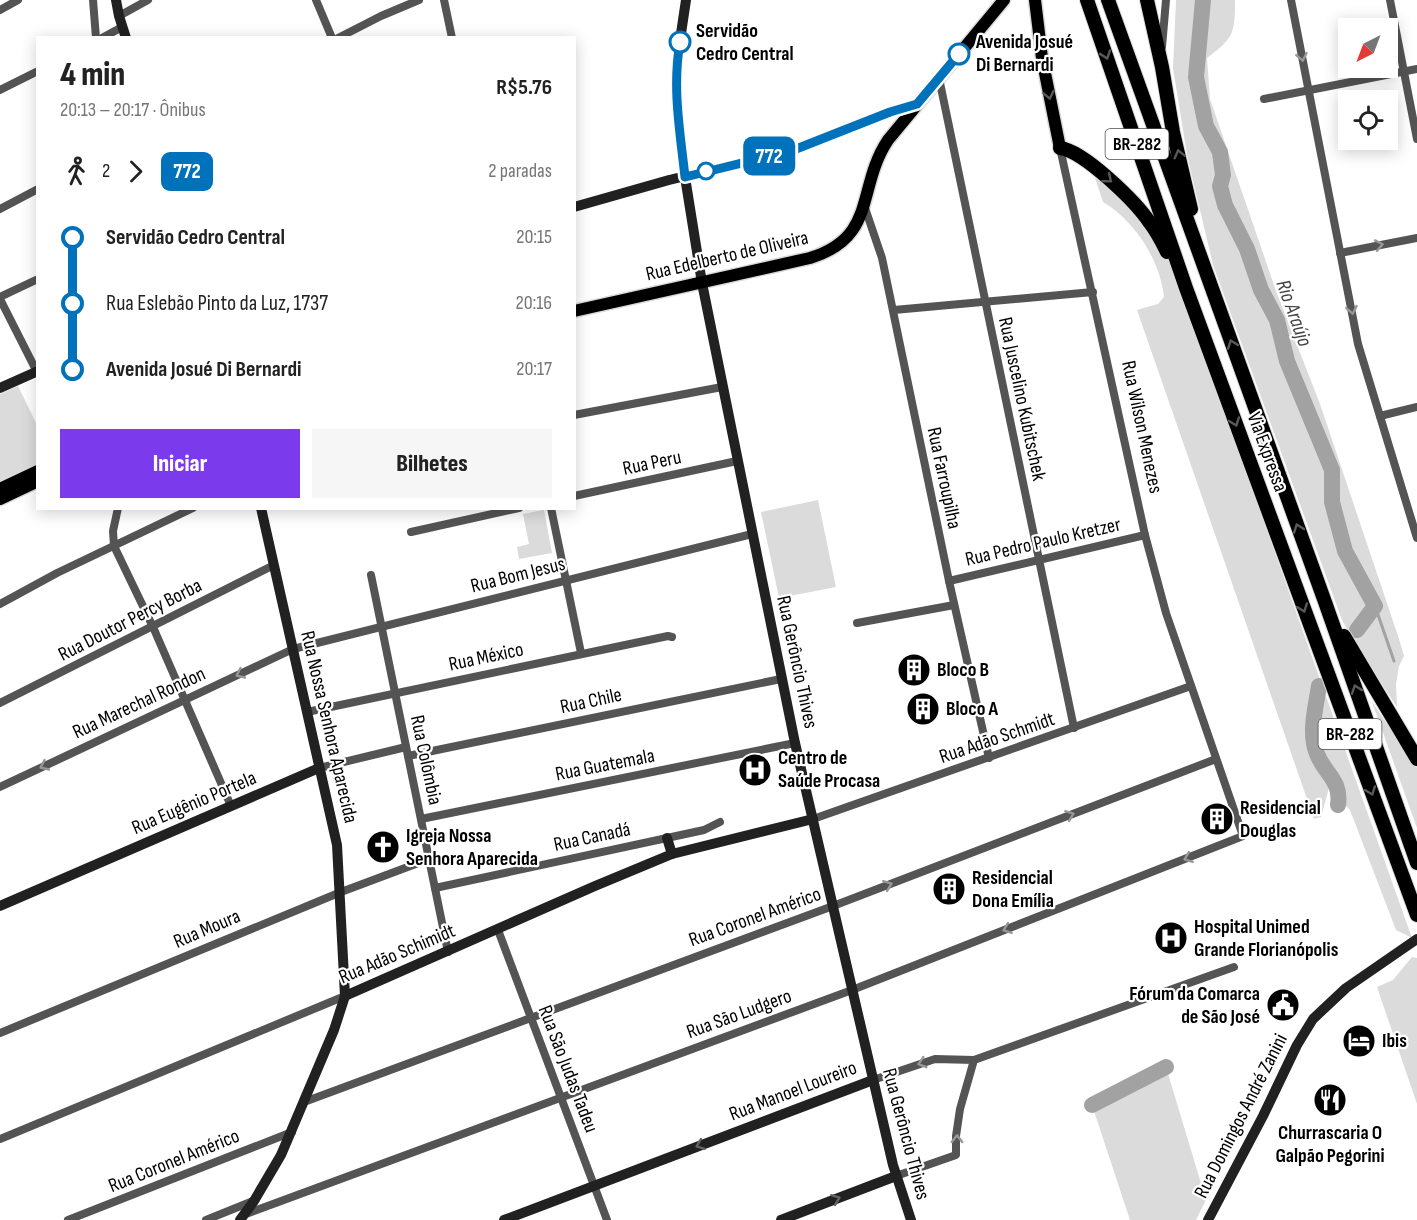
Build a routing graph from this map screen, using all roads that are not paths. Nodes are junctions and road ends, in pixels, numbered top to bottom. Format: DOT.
graph roads {
  1 [pos="18,0"];
  2 [pos="93,0"];
  3 [pos="116,0"];
  4 [pos="148,0"];
  5 [pos="317,0"];
  6 [pos="419,0"];
  7 [pos="444,0"];
  8 [pos="686,0"];
  9 [pos="1028,0"];
  10 [pos="1035,0"];
  11 [pos="1040,0"];
  12 [pos="1087,0"];
  13 [pos="1108,0"];
  14 [pos="1147,0"];
  15 [pos="1166,0"];
  16 [pos="1291,0"];
  17 [pos="1390,0"];
  18 [pos="1005,2"];
  19 [pos="0,9"];
  20 [pos="1036,17"];
  21 [pos="123,27"];
  22 [pos="96,36"];
  23 [pos="106,36"];
  24 [pos="331,36"];
  25 [pos="342,36"];
  26 [pos="452,36"];
  27 [pos="1162,67"];
  28 [pos="1417,69"];
  29 [pos="1404,71"];
  30 [pos="36,72"];
  31 [pos="939,77"];
  32 [pos="0,90"];
  33 [pos="1309,90"];
  34 [pos="1264,99"];
  35 [pos="917,104"];
  36 [pos="1417,139"];
  37 [pos="1060,148"];
  38 [pos="685,177"];
  39 [pos="36,190"];
  40 [pos="864,205"];
  41 [pos="576,206"];
  42 [pos="0,208"];
  43 [pos="1417,238"];
  44 [pos="1199,252"];
  45 [pos="1340,252"];
  46 [pos="36,280"];
  47 [pos="702,283"];
  48 [pos="1186,288"];
  49 [pos="1093,292"];
  50 [pos="0,298"];
  51 [pos="986,303"];
  52 [pos="894,310"];
  53 [pos="576,311"];
  54 [pos="36,370"];
  55 [pos="36,372"];
  56 [pos="722,387"];
  57 [pos="0,388"];
  58 [pos="1417,407"];
  59 [pos="576,415"];
  60 [pos="1380,416"];
  61 [pos="736,461"];
  62 [pos="36,472"];
  63 [pos="36,483"];
  64 [pos="0,489"];
  65 [pos="576,496"];
  66 [pos="0,499"];
  67 [pos="118,510"];
  68 [pos="189,510"];
  69 [pos="261,510"];
  70 [pos="510,510"];
  71 [pos="551,510"];
  72 [pos="411,532"];
  73 [pos="752,534"];
  74 [pos="1145,536"];
  75 [pos="1417,538"];
  76 [pos="114,546"];
  77 [pos="1039,560"];
  78 [pos="274,565"];
  79 [pos="371,575"];
  80 [pos="566,580"];
  81 [pos="949,581"];
  82 [pos="1325,602"];
  83 [pos="0,604"];
  84 [pos="954,605"];
  85 [pos="857,623"];
  86 [pos="153,627"];
  87 [pos="382,627"];
  88 [pos="672,637"];
  89 [pos="293,649"];
  90 [pos="581,653"];
  91 [pos="781,679"];
  92 [pos="1191,686"];
  93 [pos="395,693"];
  94 [pos="184,700"];
  95 [pos="0,703"];
  96 [pos="307,712"];
  97 [pos="1074,728"];
  98 [pos="795,744"];
  99 [pos="406,747"];
  100 [pos="408,756"];
  101 [pos="989,758"];
  102 [pos="1216,759"];
  103 [pos="1417,759"];
  104 [pos="319,768"];
  105 [pos="0,787"];
  106 [pos="231,806"];
  107 [pos="421,819"];
  108 [pos="813,819"];
  109 [pos="720,822"];
  110 [pos="1243,836"];
  111 [pos="667,838"];
  112 [pos="672,854"];
  113 [pos="429,859"];
  114 [pos="1417,863"];
  115 [pos="435,888"];
  116 [pos="341,892"];
  117 [pos="0,906"];
  118 [pos="833,906"];
  119 [pos="1417,915"];
  120 [pos="498,930"];
  121 [pos="1417,939"];
  122 [pos="448,951"];
  123 [pos="1234,967"];
  124 [pos="852,990"];
  125 [pos="345,996"];
  126 [pos="531,1018"];
  127 [pos="0,1033"];
  128 [pos="974,1060"];
  129 [pos="873,1080"];
  130 [pos="561,1097"];
  131 [pos="304,1102"];
  132 [pos="292,1132"];
  133 [pos="0,1139"];
  134 [pos="896,1176"];
  135 [pos="594,1186"];
  136 [pos="254,1201"];
  137 [pos="242,1217"];
  138 [pos="68,1220"];
  139 [pos="206,1220"];
  140 [pos="504,1220"];
  141 [pos="607,1220"];
  142 [pos="781,1220"];
  143 [pos="911,1220"];
  144 [pos="1208,1220"];
  1 -- 19 [label="street"];
  2 -- 22 [label="street"];
  3 -- 21 [label="main road"];
  4 -- 21 [label="street"];
  5 -- 24 [label="street"];
  6 -- 25 [label="street"];
  7 -- 26 [label="street"];
  8 -- 38 [label="main road, Rua Gerôncio Thives"];
  9 -- 20 [label="main road, Rua Wilson Menezes"];
  10 -- 20 [label="main road, Rua Wilson Menezes"];
  11 -- 20 [label="main road"];
  12 -- 48 [label="highway, Via Expressa / BR-282, one-way"];
  13 -- 44 [label="highway, Via Expressa / BR-282"];
  14 -- 27 [label="highway"];
  15 -- 27 [label="street"];
  16 -- 33 [label="street, one-way"];
  17 -- 29 [label="street"];
  18 -- 31 [label="main road"];
  20 -- 37 [label="main road, Rua Wilson Menezes, one-way"];
  21 -- 23 [label="street"];
  44 -- 27 [label="highway, one-way"];
  28 -- 29 [label="street"];
  29 -- 33 [label="street"];
  29 -- 36 [label="street"];
  30 -- 32 [label="street"];
  31 -- 35 [label="main road"];
  31 -- 51 [label="street, Rua Juscelino Kubitschek"];
  33 -- 34 [label="street"];
  33 -- 45 [label="street"];
  35 -- 38 [label="main road"];
  35 -- 40 [label="main road"];
  37 -- 48 [label="highway, one-way"];
  37 -- 49 [label="street, Rua Wilson Menezes"];
  38 -- 41 [label="main road"];
  38 -- 47 [label="main road, Rua Gerôncio Thives"];
  39 -- 42 [label="street"];
  40 -- 47 [label="main road, Rua Edelberto de Oliveira"];
  40 -- 52 [label="street, Rua Farroupilha"];
  45 -- 43 [label="street, one-way"];
  82 -- 44 [label="highway, Via Expressa / BR-282, one-way"];
  45 -- 60 [label="street, one-way"];
  46 -- 50 [label="street"];
  47 -- 53 [label="main road, Rua Edelberto de Oliveira"];
  47 -- 56 [label="main road, Rua Gerôncio Thives"];
  48 -- 119 [label="highway, Via Expressa / BR-282, one-way"];
  49 -- 51 [label="street"];
  49 -- 74 [label="street, Rua Wilson Menezes"];
  50 -- 54 [label="street"];
  51 -- 52 [label="street"];
  51 -- 77 [label="street, Rua Juscelino Kubitschek"];
  52 -- 81 [label="street, Rua Farroupilha"];
  55 -- 57 [label="main road"];
  56 -- 59 [label="street"];
  56 -- 61 [label="main road, Rua Gerôncio Thives"];
  58 -- 60 [label="street"];
  60 -- 75 [label="street"];
  61 -- 65 [label="street, Rua Peru"];
  61 -- 73 [label="main road, Rua Gerôncio Thives"];
  62 -- 64 [label="main road"];
  63 -- 66 [label="main road"];
  67 -- 76 [label="street"];
  68 -- 76 [label="street"];
  69 -- 78 [label="main road, Rua Nossa Senhora Aparecida"];
  70 -- 72 [label="street"];
  71 -- 80 [label="street"];
  73 -- 80 [label="street, Rua Bom Jesus"];
  73 -- 91 [label="main road, Rua Gerôncio Thives"];
  74 -- 77 [label="street, Rua Pedro Paulo Kretzer"];
  74 -- 92 [label="street, Rua Wilson Menezes"];
  76 -- 83 [label="street"];
  76 -- 86 [label="street"];
  77 -- 81 [label="street, Rua Pedro Paulo Kretzer"];
  77 -- 97 [label="street, Rua Juscelino Kubitschek"];
  78 -- 86 [label="street, Rua Doutor Percy Borba"];
  78 -- 89 [label="main road, Rua Nossa Senhora Aparecida"];
  79 -- 87 [label="street, Rua Colômbia"];
  80 -- 87 [label="street, Rua Bom Jesus"];
  80 -- 90 [label="street"];
  81 -- 84 [label="street, Rua Farroupilha"];
  82 -- 103 [label="highway"];
  114 -- 82 [label="highway, Via Expressa / BR-282, one-way"];
  84 -- 85 [label="street"];
  84 -- 101 [label="street, Rua Farroupilha"];
  86 -- 94 [label="street"];
  86 -- 95 [label="street, Rua Doutor Percy Borba"];
  87 -- 89 [label="street, Rua Bom Jesus"];
  87 -- 93 [label="street, Rua Colômbia"];
  88 -- 90 [label="street, Rua México"];
  89 -- 94 [label="street, Rua Marechal Rondon, one-way"];
  89 -- 96 [label="main road, Rua Nossa Senhora Aparecida"];
  90 -- 93 [label="street, Rua México"];
  91 -- 98 [label="main road, Rua Gerôncio Thives"];
  91 -- 100 [label="street, Rua Chile"];
  92 -- 97 [label="street, Rua Adão Schmidt"];
  92 -- 102 [label="street, Rua Wilson Menezes"];
  93 -- 96 [label="street, Rua México"];
  93 -- 99 [label="street, Rua Colômbia"];
  94 -- 105 [label="street, Rua Marechal Rondon, one-way"];
  94 -- 106 [label="street"];
  96 -- 104 [label="main road, Rua Nossa Senhora Aparecida"];
  97 -- 101 [label="street, Rua Adão Schmidt"];
  98 -- 107 [label="street, Rua Guatemala"];
  98 -- 108 [label="main road, Rua Gerôncio Thives"];
  99 -- 100 [label="street, Rua Colômbia"];
  99 -- 104 [label="street, Rua Eugênio Portela"];
  100 -- 107 [label="street, Rua Colômbia"];
  101 -- 108 [label="street, Rua Adão Schmidt"];
  102 -- 110 [label="street, Rua Wilson Menezes"];
  118 -- 102 [label="street, Rua Coronel Américo, one-way"];
  104 -- 106 [label="main road, Rua Eugênio Portela"];
  104 -- 116 [label="main road, Rua Nossa Senhora Aparecida"];
  106 -- 117 [label="main road, Rua Eugênio Portela"];
  107 -- 113 [label="street, Rua Colômbia"];
  108 -- 112 [label="main road, Rua Adão Schimidt"];
  108 -- 118 [label="main road, Rua Gerôncio Thives"];
  109 -- 111 [label="street, Rua Canadá"];
  110 -- 124 [label="street, Rua São Ludgero, one-way"];
  111 -- 112 [label="main road"];
  111 -- 115 [label="street, Rua Canadá"];
  112 -- 120 [label="main road, Rua Adão Schimidt"];
  113 -- 115 [label="street, Rua Colômbia"];
  113 -- 116 [label="street, Rua Moura"];
  115 -- 122 [label="street, Rua Colômbia"];
  116 -- 125 [label="main road, Rua Nossa Senhora Aparecida"];
  116 -- 127 [label="street, Rua Moura"];
  118 -- 124 [label="main road, Rua Gerôncio Thives"];
  118 -- 126 [label="street, Rua Coronel Américo"];
  120 -- 122 [label="main road, Rua Adão Schimidt"];
  120 -- 126 [label="street, Rua São Judas Tadeu"];
  121 -- 144 [label="main road, Rua Domingos André Zanini"];
  122 -- 125 [label="main road, Rua Adão Schimidt"];
  123 -- 128 [label="street, Rua Manoel Loureiro"];
  124 -- 129 [label="main road, Rua Gerôncio Thives"];
  124 -- 130 [label="street, Rua São Ludgero"];
  125 -- 131 [label="main road, Rua Nossa Senhora Aparecida"];
  125 -- 133 [label="street, Rua Adão Schimidt"];
  126 -- 130 [label="street, Rua São Judas Tadeu"];
  126 -- 131 [label="street, Rua Coronel Américo"];
  128 -- 129 [label="street, Rua Manoel Loureiro, one-way"];
  134 -- 128 [label="street, one-way"];
  129 -- 134 [label="main road, Rua Gerôncio Thives"];
  129 -- 135 [label="main road, Rua Manoel Loureiro, one-way"];
  130 -- 135 [label="street, Rua São Judas Tadeu"];
  130 -- 137 [label="street, Rua São Ludgero"];
  131 -- 132 [label="main road, Rua Nossa Senhora Aparecida"];
  132 -- 136 [label="main road, Rua Nossa Senhora Aparecida"];
  132 -- 138 [label="street, Rua Coronel Américo"];
  142 -- 134 [label="main road, one-way"];
  134 -- 143 [label="main road, Rua Gerôncio Thives"];
  135 -- 140 [label="main road, Rua Manoel Loureiro"];
  135 -- 141 [label="street, Rua São Judas Tadeu"];
  136 -- 137 [label="main road, Rua Nossa Senhora Aparecida"];
  136 -- 139 [label="street"];
}
